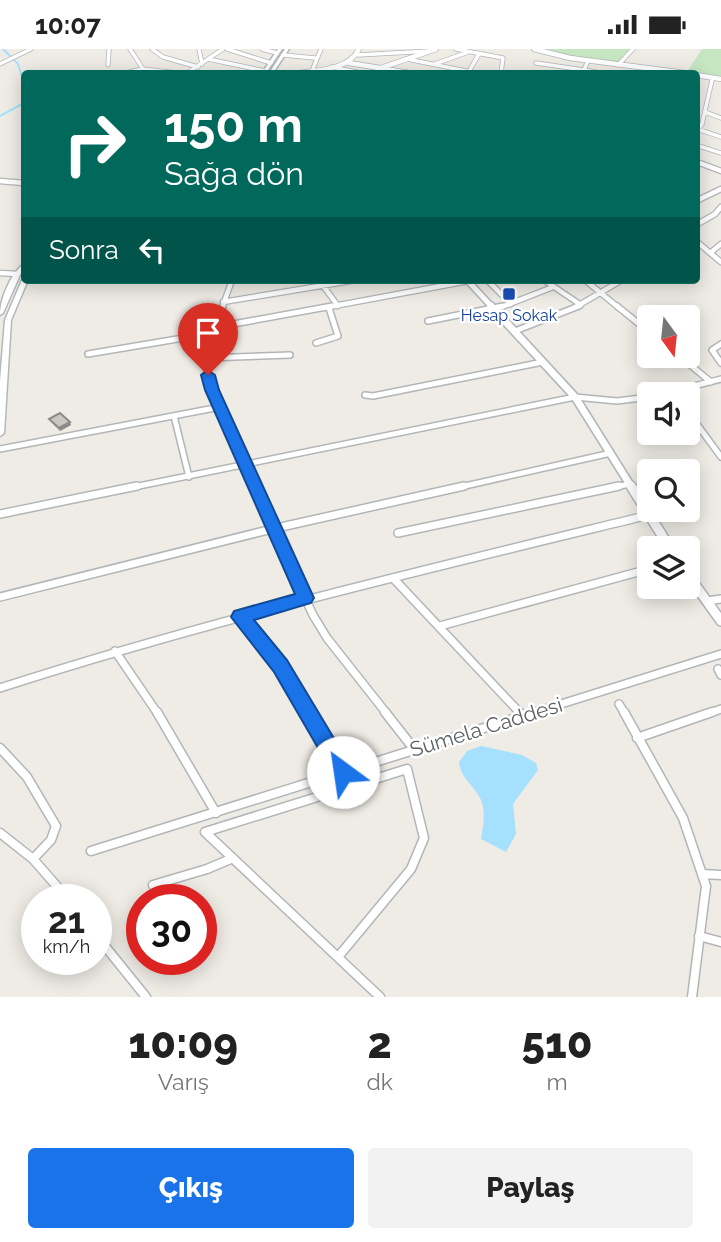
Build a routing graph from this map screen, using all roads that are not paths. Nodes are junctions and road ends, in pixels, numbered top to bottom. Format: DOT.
graph roads {
  1 [pos="31,49"];
  2 [pos="109,49"];
  3 [pos="130,49"];
  4 [pos="152,49"];
  5 [pos="199,49"];
  6 [pos="225,49"];
  7 [pos="262,49"];
  8 [pos="287,49"];
  9 [pos="321,49"];
  10 [pos="436,49"];
  11 [pos="456,49"];
  12 [pos="475,49"];
  13 [pos="527,49"];
  14 [pos="534,49"];
  15 [pos="633,49"];
  16 [pos="430,51"];
  17 [pos="280,52"];
  18 [pos="359,52"];
  19 [pos="469,52"];
  20 [pos="479,54"];
  21 [pos="315,58"];
  22 [pos="208,59"];
  23 [pos="407,59"];
  24 [pos="349,62"];
  25 [pos="271,63"];
  26 [pos="536,63"];
  27 [pos="587,63"];
  28 [pos="0,64"];
  29 [pos="202,64"];
  30 [pos="108,65"];
  31 [pos="433,65"];
  32 [pos="618,65"];
  33 [pos="366,66"];
  34 [pos="198,67"];
  35 [pos="332,67"];
  36 [pos="446,67"];
  37 [pos="559,67"];
  38 [pos="381,68"];
  39 [pos="141,70"];
  40 [pos="192,70"];
  41 [pos="254,70"];
  42 [pos="268,70"];
  43 [pos="269,70"];
  44 [pos="312,70"];
  45 [pos="317,70"];
  46 [pos="346,70"];
  47 [pos="372,70"];
  48 [pos="376,70"];
  49 [pos="394,70"];
  50 [pos="444,70"];
  51 [pos="458,70"];
  52 [pos="471,70"];
  53 [pos="501,70"];
  54 [pos="557,70"];
  55 [pos="584,70"];
  56 [pos="646,70"];
  57 [pos="660,70"];
  58 [pos="700,77"];
  59 [pos="712,79"];
  60 [pos="721,80"];
  61 [pos="705,112"];
  62 [pos="721,118"];
  63 [pos="700,122"];
  64 [pos="700,132"];
  65 [pos="721,137"];
  66 [pos="700,146"];
  67 [pos="721,153"];
  68 [pos="700,163"];
  69 [pos="721,171"];
  70 [pos="0,183"];
  71 [pos="21,183"];
  72 [pos="721,189"];
  73 [pos="700,199"];
  74 [pos="721,207"];
  75 [pos="700,223"];
  76 [pos="700,244"];
  77 [pos="721,244"];
  78 [pos="710,253"];
  79 [pos="721,262"];
  80 [pos="0,273"];
  81 [pos="21,277"];
  82 [pos="230,284"];
  83 [pos="334,284"];
  84 [pos="448,284"];
  85 [pos="472,284"];
  86 [pos="491,284"];
  87 [pos="549,284"];
  88 [pos="590,284"];
  89 [pos="616,284"];
  90 [pos="323,286"];
  91 [pos="553,287"];
  92 [pos="601,293"];
  93 [pos="223,302"];
  94 [pos="511,304"];
  95 [pos="581,305"];
  96 [pos="338,306"];
  97 [pos="329,308"];
  98 [pos="495,309"];
  99 [pos="0,310"];
  100 [pos="428,321"];
  101 [pos="637,322"];
  102 [pos="215,330"];
  103 [pos="514,331"];
  104 [pos="316,343"];
  105 [pos="721,344"];
  106 [pos="88,354"];
  107 [pos="290,355"];
  108 [pos="205,358"];
  109 [pos="542,362"];
  110 [pos="721,363"];
  111 [pos="694,368"];
  112 [pos="721,379"];
  113 [pos="711,382"];
  114 [pos="700,385"];
  115 [pos="365,395"];
  116 [pos="575,397"];
  117 [pos="637,398"];
  118 [pos="220,407"];
  119 [pos="174,416"];
  120 [pos="700,428"];
  121 [pos="0,433"];
  122 [pos="0,449"];
  123 [pos="611,453"];
  124 [pos="721,457"];
  125 [pos="245,465"];
  126 [pos="189,477"];
  127 [pos="629,484"];
  128 [pos="637,496"];
  129 [pos="0,514"];
  130 [pos="637,518"];
  131 [pos="272,529"];
  132 [pos="398,533"];
  133 [pos="637,572"];
  134 [pos="393,578"];
  135 [pos="700,591"];
  136 [pos="0,597"];
  137 [pos="305,598"];
  138 [pos="721,599"];
  139 [pos="707,601"];
  140 [pos="240,617"];
  141 [pos="721,621"];
  142 [pos="440,627"];
  143 [pos="115,651"];
  144 [pos="721,654"];
  145 [pos="0,688"];
  146 [pos="619,704"];
  147 [pos="721,709"];
  148 [pos="523,716"];
  149 [pos="637,738"];
  150 [pos="0,748"];
  151 [pos="414,749"];
  152 [pos="343,772"];
  153 [pos="216,813"];
  154 [pos="0,833"];
  155 [pos="91,851"];
  156 [pos="233,858"];
  157 [pos="33,859"];
  158 [pos="702,874"];
  159 [pos="721,875"];
  160 [pos="55,884"];
  161 [pos="156,884"];
  162 [pos="699,936"];
  163 [pos="721,942"];
  164 [pos="112,955"];
  165 [pos="338,957"];
  166 [pos="146,997"];
  167 [pos="380,997"];
  168 [pos="692,997"];
  1 -- 28 [label="street"];
  2 -- 30 [label="street"];
  3 -- 39 [label="street"];
  4 -- 34 [label="street"];
  5 -- 29 [label="street"];
  6 -- 22 [label="street"];
  6 -- 25 [label="street"];
  7 -- 17 [label="street"];
  8 -- 17 [label="main road"];
  9 -- 21 [label="street"];
  10 -- 16 [label="street"];
  11 -- 19 [label="street"];
  12 -- 19 [label="street"];
  13 -- 27 [label="street"];
  14 -- 32 [label="street"];
  15 -- 32 [label="street"];
  16 -- 18 [label="street"];
  16 -- 23 [label="street"];
  17 -- 21 [label="street"];
  17 -- 25 [label="main road"];
  17 -- 43 [label="main road"];
  18 -- 24 [label="street"];
  18 -- 33 [label="street"];
  19 -- 20 [label="street"];
  19 -- 31 [label="street"];
  20 -- 52 [label="street"];
  20 -- 53 [label="street"];
  21 -- 44 [label="street"];
  22 -- 29 [label="street"];
  22 -- 41 [label="street"];
  23 -- 31 [label="street"];
  23 -- 38 [label="street"];
  24 -- 33 [label="street"];
  24 -- 35 [label="street"];
  25 -- 42 [label="main road"];
  26 -- 37 [label="street"];
  27 -- 55 [label="street"];
  27 -- 56 [label="street"];
  29 -- 34 [label="street"];
  31 -- 36 [label="street"];
  32 -- 57 [label="street"];
  33 -- 47 [label="street"];
  34 -- 40 [label="street"];
  35 -- 45 [label="street"];
  35 -- 46 [label="street"];
  36 -- 50 [label="street"];
  36 -- 51 [label="street"];
  37 -- 54 [label="street"];
  37 -- 55 [label="street"];
  38 -- 48 [label="street"];
  38 -- 49 [label="street"];
  58 -- 59 [label="street"];
  59 -- 60 [label="street"];
  59 -- 61 [label="street"];
  61 -- 62 [label="street"];
  61 -- 63 [label="street"];
  64 -- 65 [label="street"];
  66 -- 67 [label="street"];
  68 -- 69 [label="street"];
  70 -- 71 [label="street"];
  72 -- 73 [label="street"];
  74 -- 75 [label="street"];
  76 -- 78 [label="street"];
  77 -- 78 [label="street"];
  78 -- 79 [label="street"];
  80 -- 81 [label="street"];
  81 -- 99 [label="main road"];
  81 -- 121 [label="main road"];
  82 -- 93 [label="street"];
  83 -- 90 [label="street"];
  84 -- 96 [label="street"];
  85 -- 98 [label="street"];
  86 -- 94 [label="street"];
  87 -- 91 [label="street"];
  88 -- 92 [label="street"];
  89 -- 92 [label="street"];
  90 -- 93 [label="street"];
  90 -- 96 [label="street"];
  91 -- 94 [label="street"];
  91 -- 95 [label="street"];
  92 -- 95 [label="street"];
  92 -- 101 [label="street"];
  93 -- 102 [label="street"];
  94 -- 98 [label="street"];
  95 -- 103 [label="street"];
  96 -- 97 [label="street"];
  97 -- 102 [label="street"];
  97 -- 104 [label="street"];
  98 -- 100 [label="street"];
  98 -- 103 [label="street"];
  102 -- 106 [label="street"];
  102 -- 108 [label="street"];
  103 -- 109 [label="street"];
  105 -- 110 [label="street"];
  107 -- 108 [label="street"];
  108 -- 118 [label="street"];
  109 -- 115 [label="street"];
  109 -- 116 [label="street"];
  111 -- 113 [label="street"];
  112 -- 113 [label="street"];
  113 -- 114 [label="street"];
  116 -- 117 [label="street"];
  116 -- 123 [label="street"];
  116 -- 125 [label="street"];
  118 -- 119 [label="street"];
  118 -- 125 [label="street"];
  119 -- 122 [label="street"];
  119 -- 126 [label="street"];
  120 -- 124 [label="street"];
  123 -- 127 [label="street"];
  123 -- 131 [label="street"];
  125 -- 126 [label="street"];
  125 -- 131 [label="street"];
  126 -- 129 [label="street"];
  127 -- 128 [label="street"];
  127 -- 132 [label="street"];
  130 -- 134 [label="street"];
  131 -- 136 [label="street"];
  131 -- 137 [label="street"];
  133 -- 142 [label="street"];
  134 -- 137 [label="street"];
  134 -- 142 [label="street"];
  135 -- 139 [label="street"];
  137 -- 140 [label="street"];
  137 -- 151 [label="street"];
  138 -- 139 [label="street"];
  139 -- 141 [label="street"];
  140 -- 143 [label="street"];
  140 -- 152 [label="street"];
  142 -- 148 [label="street"];
  143 -- 145 [label="street"];
  143 -- 153 [label="street"];
  144 -- 148 [label="street, Sümela Caddesi"];
  146 -- 149 [label="street"];
  147 -- 149 [label="street"];
  148 -- 151 [label="street, Sümela Caddesi"];
  149 -- 158 [label="street"];
  150 -- 157 [label="street"];
  151 -- 152 [label="street, Sümela Caddesi"];
  152 -- 153 [label="street, Sümela Caddesi"];
  153 -- 155 [label="street, Sümela Caddesi"];
  154 -- 157 [label="street"];
  156 -- 161 [label="street"];
  156 -- 165 [label="street"];
  156 -- 165 [label="street"];
  157 -- 160 [label="street"];
  158 -- 159 [label="street"];
  158 -- 162 [label="street"];
  162 -- 163 [label="street"];
  162 -- 168 [label="street"];
  164 -- 166 [label="street"];
  165 -- 167 [label="street"];
}
